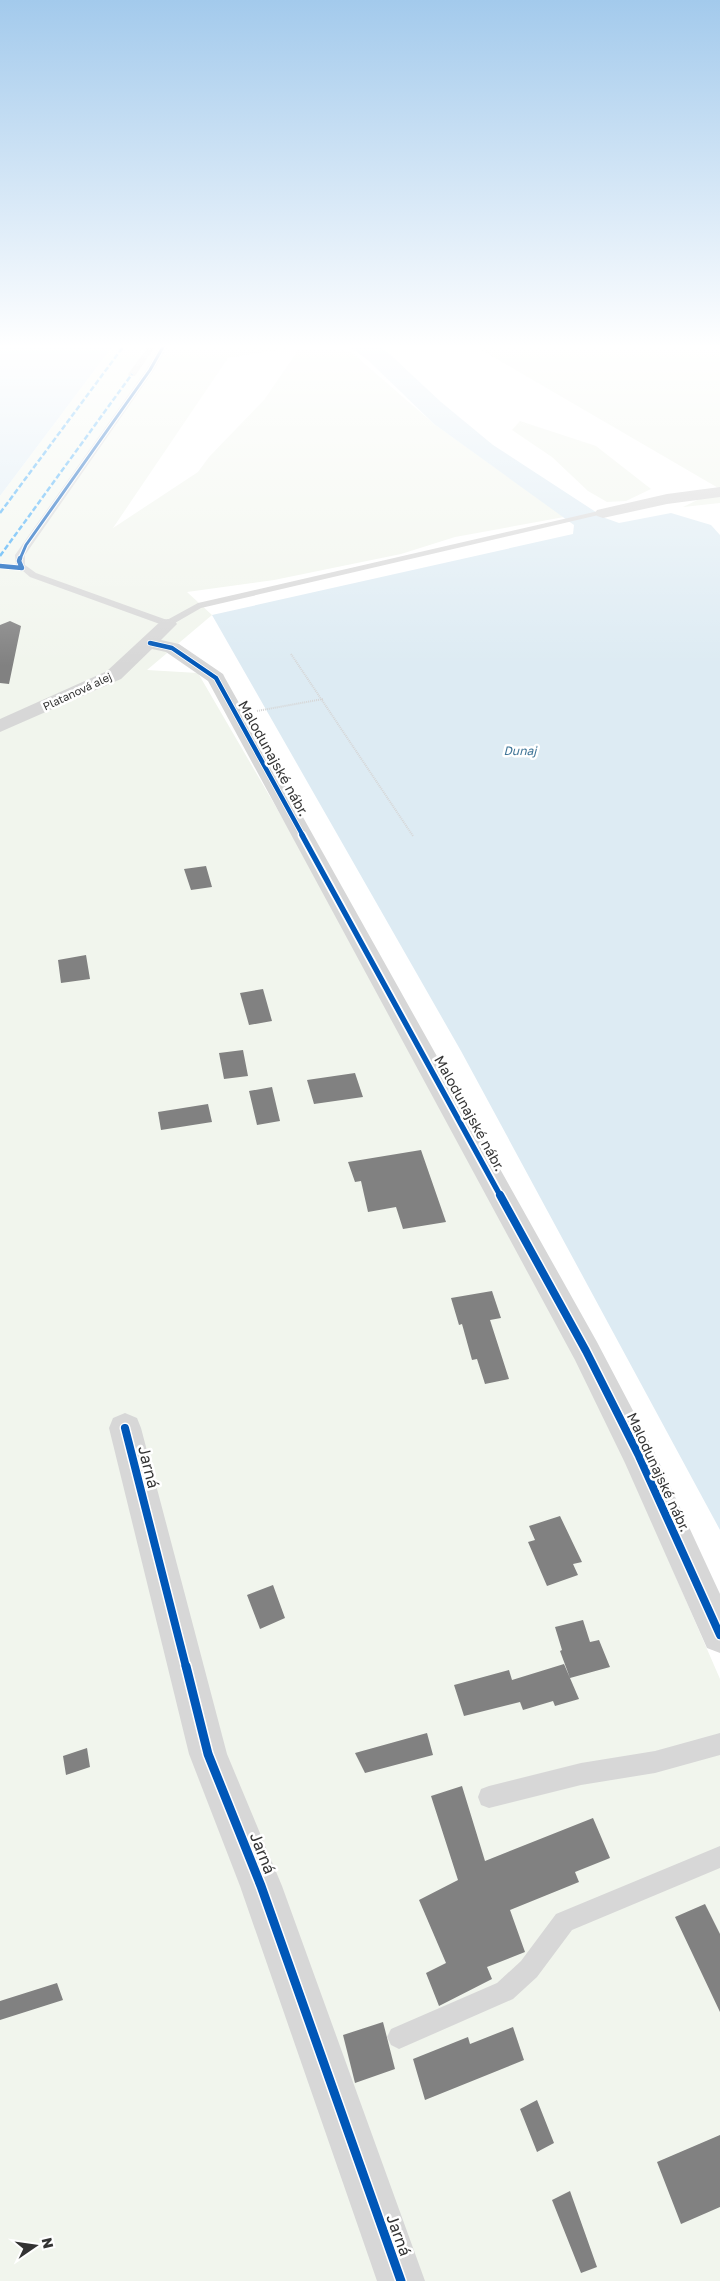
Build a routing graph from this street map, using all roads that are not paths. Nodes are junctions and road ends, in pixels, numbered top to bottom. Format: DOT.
graph roads {
  1 [pos="91,453"];
  2 [pos="720,492"];
  3 [pos="603,513"];
  4 [pos="159,633"];
  5 [pos="0,726"];
  6 [pos="125,1428"];
  7 [pos="720,1635"];
  8 [pos="720,1744"];
  9 [pos="489,1797"];
  10 [pos="720,1857"];
  11 [pos="400,2036"];
  12 [pos="401,2281"];
  1 -- 4 [label="lane"];
  2 -- 3 [label="street"];
  3 -- 4 [label="lane"];
  4 -- 5 [label="street, Platanová alej"];
  4 -- 7 [label="street, Malodunajské nábr."];
  6 -- 12 [label="street, Jarná"];
  8 -- 9 [label="lane"];
  10 -- 11 [label="lane"];
}
